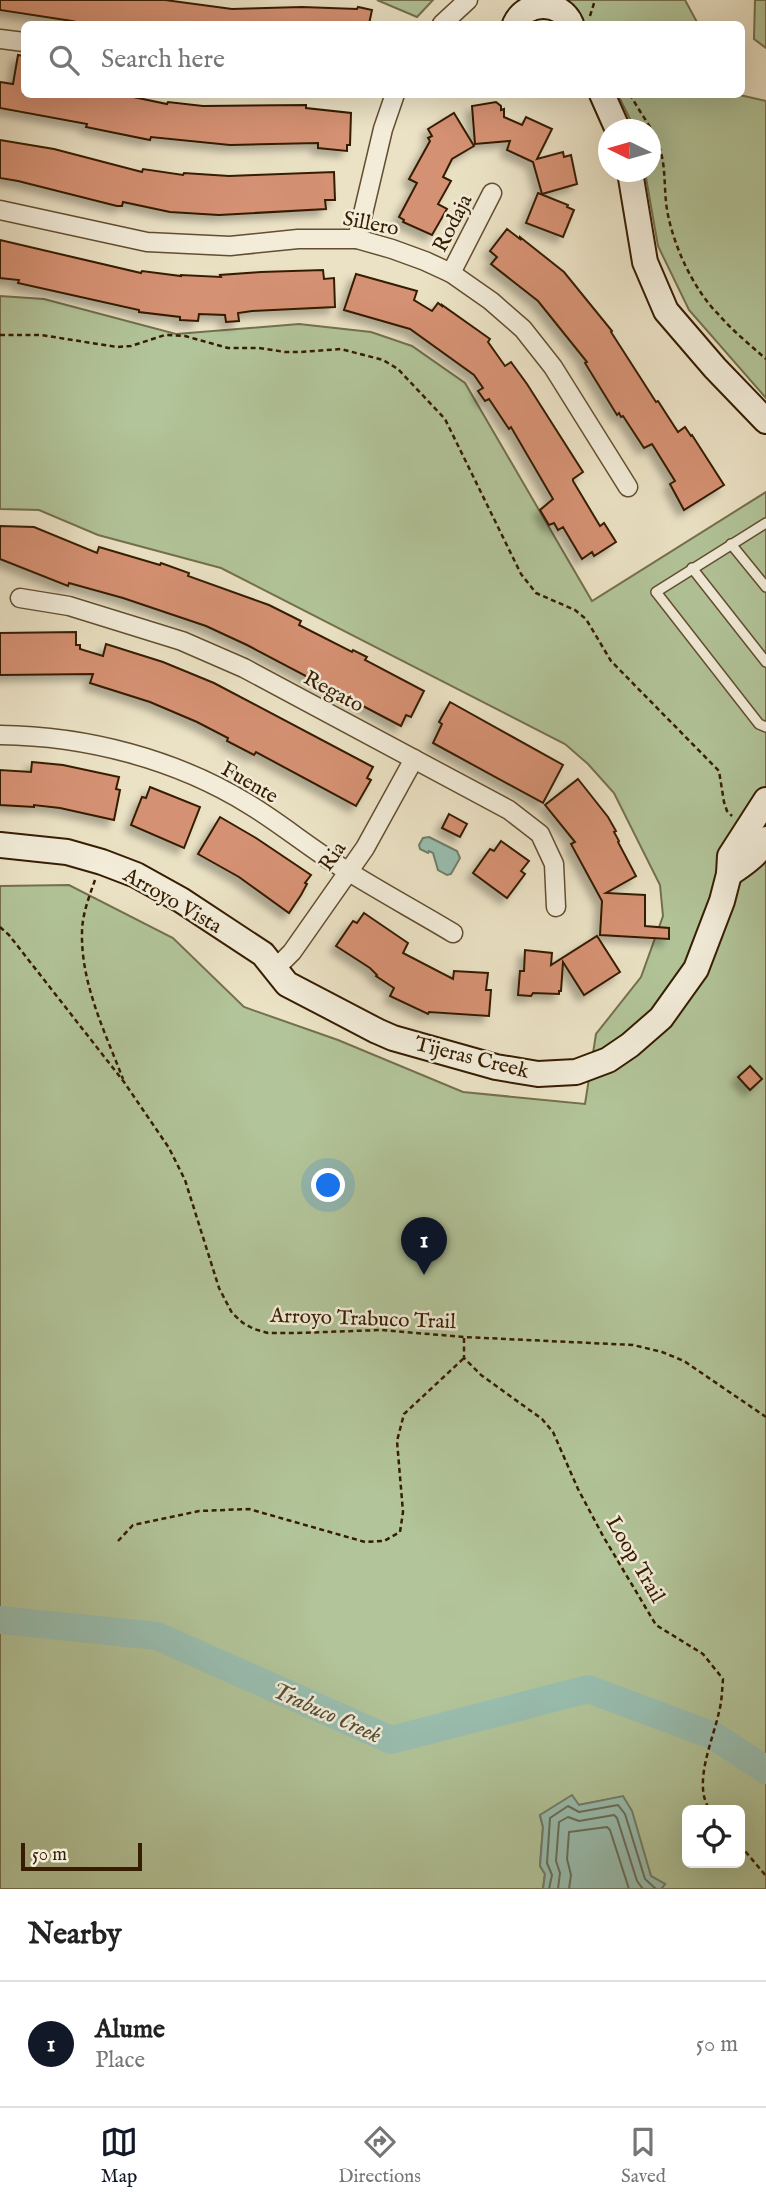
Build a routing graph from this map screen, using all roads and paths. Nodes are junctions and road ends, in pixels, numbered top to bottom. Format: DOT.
graph roads {
  1 [pos="468,0"];
  2 [pos="595,0"];
  3 [pos="514,13"];
  4 [pos="445,21"];
  5 [pos="578,21"];
  6 [pos="583,21"];
  7 [pos="0,39"];
  8 [pos="21,42"];
  9 [pos="394,98"];
  10 [pos="602,98"];
  11 [pos="632,98"];
  12 [pos="613,119"];
  13 [pos="632,182"];
  14 [pos="492,193"];
  15 [pos="0,210"];
  16 [pos="357,240"];
  17 [pos="451,273"];
  18 [pos="0,335"];
  19 [pos="766,359"];
  20 [pos="766,421"];
  21 [pos="628,487"];
  22 [pos="766,523"];
  23 [pos="731,544"];
  24 [pos="692,568"];
  25 [pos="766,587"];
  26 [pos="20,598"];
  27 [pos="766,662"];
  28 [pos="766,727"];
  29 [pos="0,735"];
  30 [pos="414,760"];
  31 [pos="766,800"];
  32 [pos="738,822"];
  33 [pos="766,839"];
  34 [pos="0,845"];
  35 [pos="102,862"];
  36 [pos="349,872"];
  37 [pos="729,874"];
  38 [pos="556,907"];
  39 [pos="0,927"];
  40 [pos="453,933"];
  41 [pos="281,977"];
  42 [pos="124,1082"];
  43 [pos="464,1337"];
  44 [pos="464,1358"];
  45 [pos="766,1417"];
  46 [pos="118,1541"];
  47 [pos="707,1805"];
  48 [pos="745,1851"];
  49 [pos="766,1876"];
  1 -- 4 [label="street"];
  2 -- 6 [label="path"];
  3 -- 5 [label="street"];
  7 -- 8 [label="street"];
  9 -- 16 [label="street"];
  10 -- 12 [label="street"];
  11 -- 19 [label="path"];
  13 -- 20 [label="street"];
  14 -- 17 [label="street, Rodaja"];
  15 -- 16 [label="street, Sillero"];
  16 -- 17 [label="street, Sillero"];
  17 -- 21 [label="street, Sillero"];
  18 -- 32 [label="path"];
  22 -- 23 [label="lane"];
  23 -- 24 [label="lane"];
  23 -- 25 [label="lane"];
  24 -- 27 [label="lane"];
  24 -- 28 [label="lane"];
  26 -- 30 [label="street, Regato"];
  29 -- 36 [label="street, Fuente"];
  30 -- 36 [label="street, Ria"];
  30 -- 38 [label="street, Regato"];
  31 -- 37 [label="street, Tijeras Creek"];
  33 -- 37 [label="street"];
  34 -- 35 [label="street, Arroyo Vista"];
  35 -- 41 [label="street, Arroyo Vista"];
  35 -- 42 [label="path"];
  36 -- 40 [label="street, Fuente"];
  36 -- 41 [label="street, Ria"];
  37 -- 41 [label="street, Tijeras Creek"];
  39 -- 42 [label="path, Arroyo Trabuco Trail"];
  42 -- 43 [label="path, Arroyo Trabuco Trail"];
  43 -- 44 [label="path"];
  43 -- 45 [label="path, Arroyo Trabuco Trail"];
  44 -- 46 [label="path"];
  44 -- 47 [label="path, Loop Trail"];
  48 -- 49 [label="path"];
}
